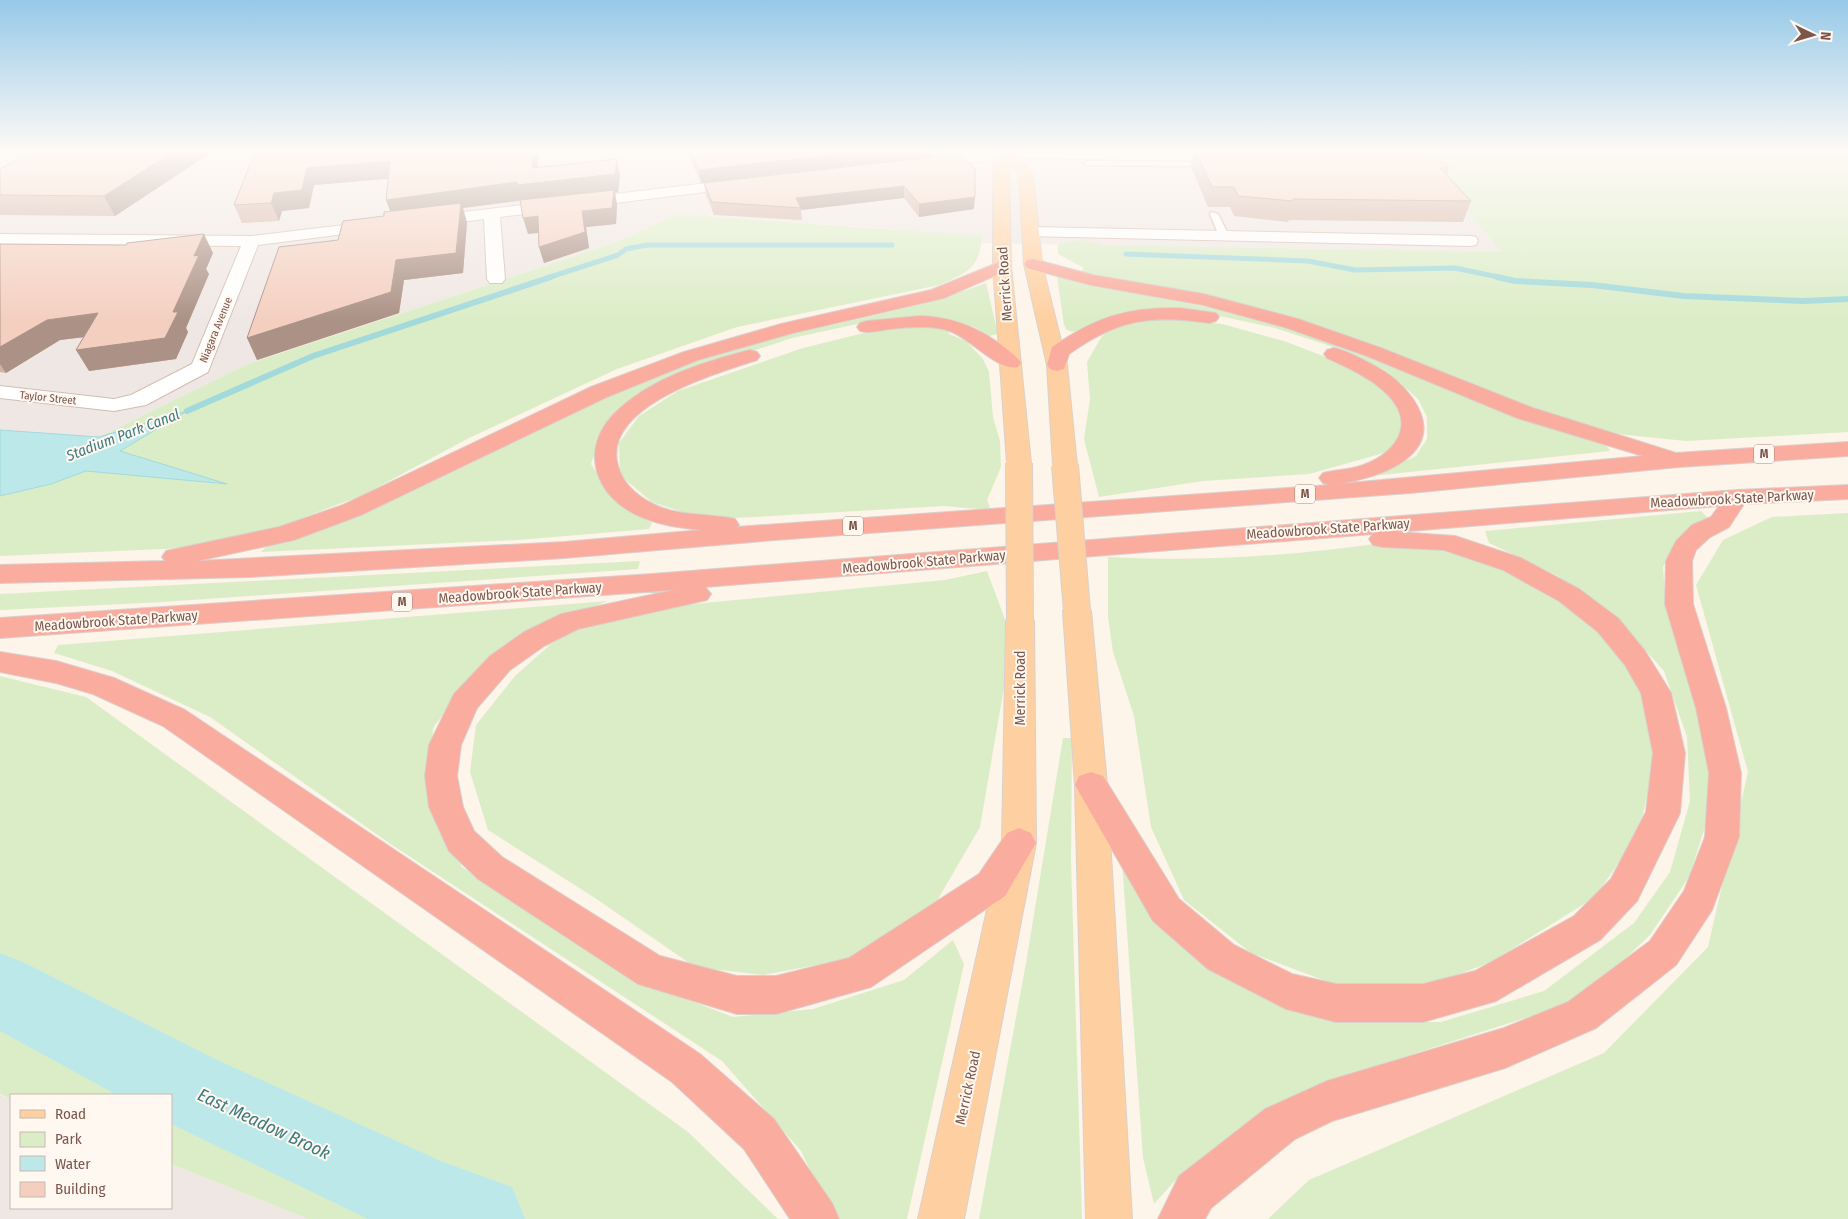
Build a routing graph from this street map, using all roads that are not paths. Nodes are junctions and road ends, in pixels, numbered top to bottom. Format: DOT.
graph roads {
  1 [pos="544,207"];
  2 [pos="1001,207"];
  3 [pos="1029,207"];
  4 [pos="492,213"];
  5 [pos="1214,214"];
  6 [pos="415,222"];
  7 [pos="395,224"];
  8 [pos="1031,232"];
  9 [pos="1224,236"];
  10 [pos="0,239"];
  11 [pos="1470,241"];
  12 [pos="250,242"];
  13 [pos="1033,264"];
  14 [pos="1002,266"];
  15 [pos="496,279"];
  16 [pos="1011,363"];
  17 [pos="1057,365"];
  18 [pos="0,392"];
  19 [pos="95,403"];
  20 [pos="1848,449"];
  21 [pos="1679,460"];
  22 [pos="1848,492"];
  23 [pos="1737,497"];
  24 [pos="1225,499"];
  25 [pos="775,532"];
  26 [pos="1248,535"];
  27 [pos="111,570"];
  28 [pos="804,572"];
  29 [pos="0,574"];
  30 [pos="0,628"];
  31 [pos="0,662"];
  32 [pos="1091,785"];
  33 [pos="1019,843"];
  34 [pos="816,1219"];
  35 [pos="941,1219"];
  36 [pos="1109,1219"];
  37 [pos="1181,1219"];
  1 -- 4 [label="street"];
  2 -- 14 [label="main road, Merrick Road"];
  3 -- 8 [label="main road"];
  4 -- 6 [label="street"];
  4 -- 15 [label="street"];
  5 -- 9 [label="lane"];
  7 -- 12 [label="street"];
  8 -- 9 [label="street"];
  8 -- 13 [label="main road"];
  9 -- 11 [label="street"];
  10 -- 12 [label="street"];
  12 -- 19 [label="street, Niagara Avenue"];
  13 -- 17 [label="main road"];
  13 -- 21 [label="highway"];
  14 -- 16 [label="main road, Merrick Road"];
  14 -- 27 [label="highway"];
  16 -- 25 [label="highway"];
  16 -- 33 [label="main road, Merrick Road, bridge"];
  17 -- 24 [label="highway"];
  17 -- 32 [label="main road, bridge"];
  18 -- 19 [label="street, Taylor Street"];
  20 -- 21 [label="highway, M"];
  21 -- 24 [label="highway, M"];
  22 -- 23 [label="highway, Meadowbrook State Parkway / M"];
  23 -- 26 [label="highway, Meadowbrook State Parkway / M"];
  23 -- 37 [label="highway"];
  24 -- 25 [label="highway, M"];
  25 -- 27 [label="highway, M"];
  26 -- 28 [label="highway, Meadowbrook State Parkway / M"];
  26 -- 32 [label="highway"];
  27 -- 29 [label="highway, M"];
  28 -- 30 [label="highway, Meadowbrook State Parkway / M"];
  28 -- 33 [label="highway"];
  31 -- 34 [label="highway"];
  32 -- 36 [label="main road"];
  33 -- 35 [label="main road, Merrick Road"];
}
